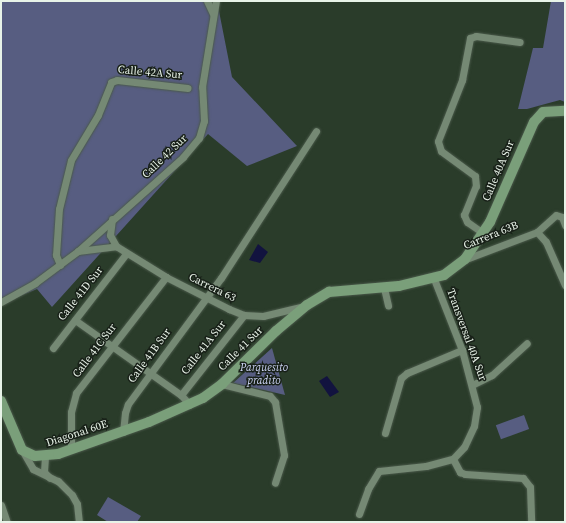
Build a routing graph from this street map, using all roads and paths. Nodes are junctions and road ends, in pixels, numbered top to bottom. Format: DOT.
graph roads {
  1 [pos="207,1"];
  2 [pos="216,1"];
  3 [pos="214,14"];
  4 [pos="520,42"];
  5 [pos="188,88"];
  6 [pos="565,111"];
  7 [pos="316,131"];
  8 [pos="112,219"];
  9 [pos="565,225"];
  10 [pos="537,232"];
  11 [pos="483,233"];
  12 [pos="116,246"];
  13 [pos="78,251"];
  14 [pos="126,254"];
  15 [pos="465,259"];
  16 [pos="60,265"];
  17 [pos="166,277"];
  18 [pos="434,279"];
  19 [pos="565,285"];
  20 [pos="384,288"];
  21 [pos="206,298"];
  22 [pos="2,301"];
  23 [pos="307,305"];
  24 [pos="388,306"];
  25 [pos="1,308"];
  26 [pos="244,315"];
  27 [pos="75,320"];
  28 [pos="527,343"];
  29 [pos="112,346"];
  30 [pos="53,348"];
  31 [pos="462,350"];
  32 [pos="150,373"];
  33 [pos="222,384"];
  34 [pos="472,385"];
  35 [pos="181,395"];
  36 [pos="1,400"];
  37 [pos="190,405"];
  38 [pos="123,432"];
  39 [pos="385,433"];
  40 [pos="71,449"];
  41 [pos="22,450"];
  42 [pos="45,457"];
  43 [pos="453,459"];
  44 [pos="50,478"];
  45 [pos="275,483"];
  46 [pos="1,505"];
  47 [pos="359,514"];
  48 [pos="7,522"];
  49 [pos="79,522"];
  50 [pos="531,522"];
  1 -- 3 [label="street"];
  2 -- 3 [label="street, Calle 42 Sur"];
  3 -- 8 [label="street, Calle 42 Sur"];
  4 -- 11 [label="street"];
  5 -- 16 [label="street, Calle 42A Sur"];
  6 -- 11 [label="main road, Calle 40A Sur"];
  7 -- 21 [label="street, Calle 41B Sur"];
  8 -- 12 [label="street"];
  8 -- 13 [label="street, Calle 42 Sur"];
  9 -- 10 [label="street"];
  10 -- 15 [label="street, Carrera 63B"];
  10 -- 19 [label="street"];
  11 -- 15 [label="main road, Calle 40A Sur"];
  12 -- 13 [label="street"];
  12 -- 14 [label="street, Carrera 63"];
  13 -- 16 [label="street"];
  14 -- 17 [label="street, Carrera 63"];
  14 -- 27 [label="street, Calle 41D Sur"];
  15 -- 18 [label="main road, Carrera 63B"];
  16 -- 22 [label="street"];
  17 -- 21 [label="street, Carrera 63"];
  17 -- 29 [label="street, Calle 41C Sur"];
  18 -- 20 [label="main road, Carrera 63B"];
  18 -- 31 [label="street, Transversal 40A Sur"];
  20 -- 23 [label="main road, Carrera 63B"];
  20 -- 24 [label="street"];
  21 -- 26 [label="street, Carrera 63"];
  21 -- 32 [label="street, Calle 41B Sur"];
  22 -- 25 [label="street"];
  23 -- 26 [label="street, Carrera 63"];
  23 -- 33 [label="main road, Calle 41 Sur"];
  26 -- 35 [label="street, Calle 41A Sur"];
  27 -- 29 [label="street"];
  27 -- 30 [label="street, Calle 41D Sur"];
  28 -- 34 [label="street"];
  29 -- 32 [label="street"];
  29 -- 40 [label="street, Calle 41C Sur"];
  31 -- 34 [label="street, Transversal 40A Sur"];
  31 -- 39 [label="street"];
  32 -- 35 [label="street"];
  32 -- 38 [label="street, Calle 41B Sur"];
  33 -- 37 [label="main road, Calle 41 Sur"];
  33 -- 45 [label="street"];
  34 -- 43 [label="street, Transversal 40A Sur"];
  35 -- 37 [label="street"];
  36 -- 41 [label="main road"];
  37 -- 38 [label="main road, Diagonal 60E"];
  38 -- 40 [label="main road, Diagonal 60E"];
  40 -- 42 [label="main road, Diagonal 60E"];
  41 -- 42 [label="main road, Diagonal 60E"];
  41 -- 44 [label="street"];
  42 -- 44 [label="street"];
  43 -- 47 [label="street"];
  43 -- 50 [label="street"];
  44 -- 49 [label="street"];
  46 -- 48 [label="street"];
}
